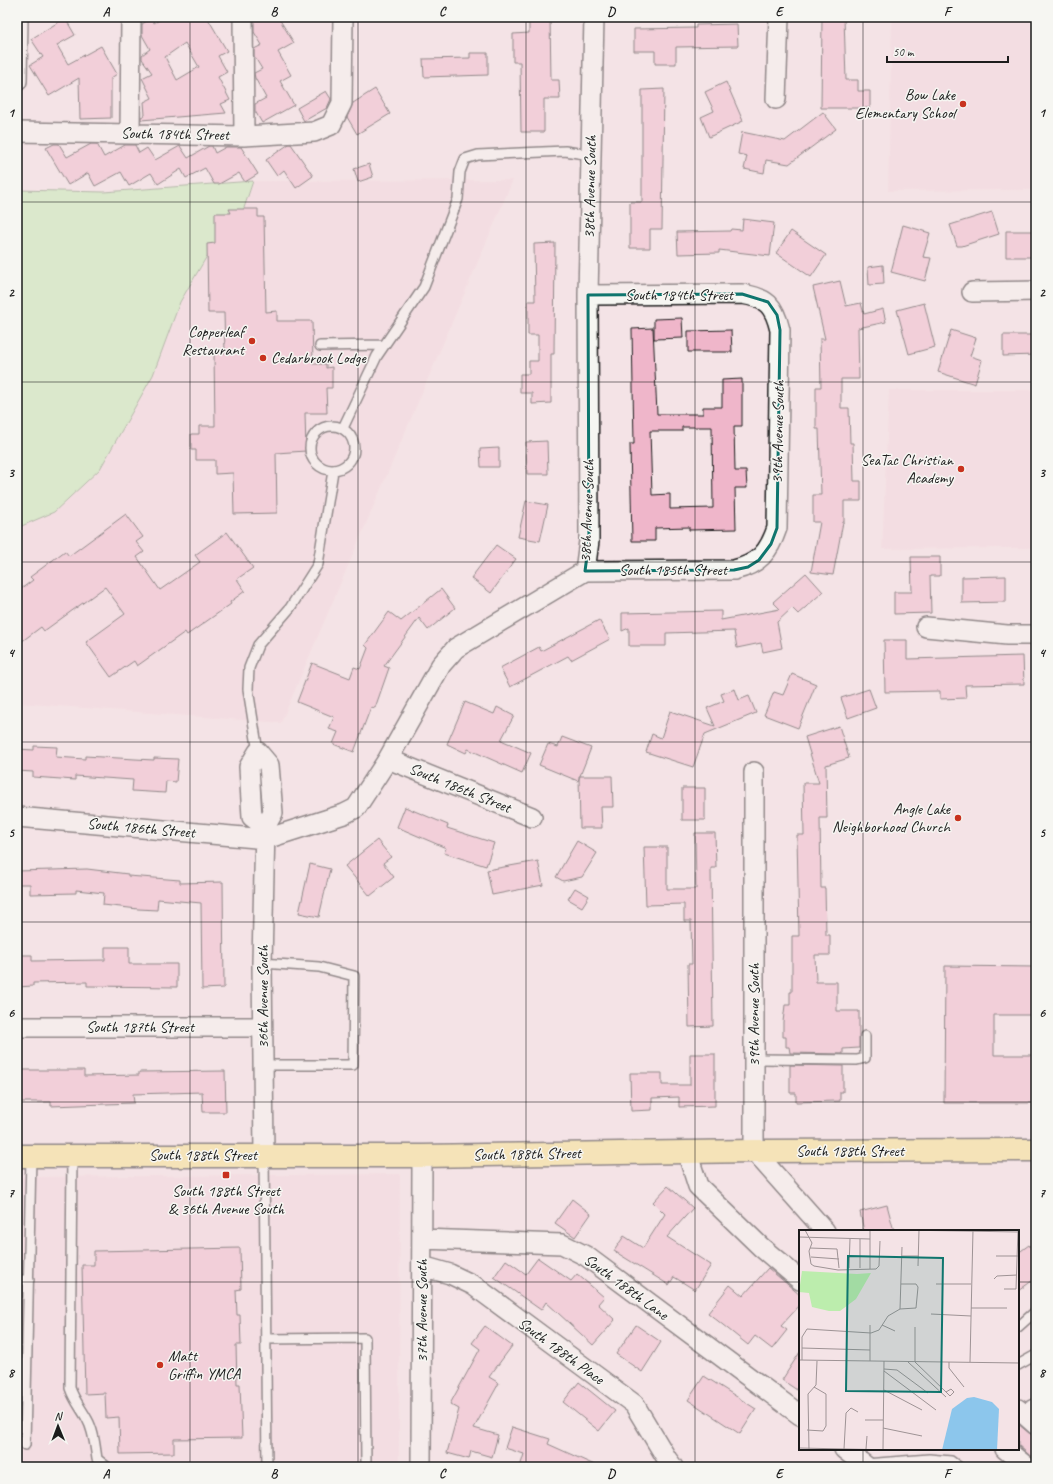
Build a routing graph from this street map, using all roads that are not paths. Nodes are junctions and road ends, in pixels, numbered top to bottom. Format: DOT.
graph roads {
  1 [pos="18,17"];
  2 [pos="131,17"];
  3 [pos="243,17"];
  4 [pos="343,17"];
  5 [pos="594,17"];
  6 [pos="779,17"];
  7 [pos="17,81"];
  8 [pos="776,99"];
  9 [pos="17,132"];
  10 [pos="130,134"];
  11 [pos="244,136"];
  12 [pos="591,155"];
  13 [pos="1036,291"];
  14 [pos="972,292"];
  15 [pos="588,295"];
  16 [pos="768,302"];
  17 [pos="384,345"];
  18 [pos="320,346"];
  19 [pos="343,428"];
  20 [pos="333,471"];
  21 [pos="759,560"];
  22 [pos="585,571"];
  23 [pos="926,626"];
  24 [pos="1036,635"];
  25 [pos="258,752"];
  26 [pos="388,759"];
  27 [pos="754,772"];
  28 [pos="17,817"];
  29 [pos="532,817"];
  30 [pos="265,833"];
  31 [pos="262,964"];
  32 [pos="17,1027"];
  33 [pos="262,1027"];
  34 [pos="866,1036"];
  35 [pos="754,1059"];
  36 [pos="263,1065"];
  37 [pos="1036,1150"];
  38 [pos="754,1151"];
  39 [pos="687,1152"];
  40 [pos="24,1155"];
  41 [pos="72,1155"];
  42 [pos="264,1155"];
  43 [pos="422,1156"];
  44 [pos="824,1230"];
  45 [pos="422,1239"];
  46 [pos="422,1266"];
  47 [pos="799,1279"];
  48 [pos="17,1280"];
  49 [pos="29,1280"];
  50 [pos="1036,1312"];
  51 [pos="1019,1326"];
  52 [pos="266,1339"];
  53 [pos="1036,1355"];
  54 [pos="1019,1364"];
  55 [pos="1025,1408"];
  56 [pos="799,1414"];
  57 [pos="1036,1425"];
  58 [pos="25,1445"];
  59 [pos="845,1450"];
  60 [pos="1006,1450"];
  61 [pos="865,1466"];
  62 [pos="107,1467"];
  63 [pos="267,1467"];
  64 [pos="366,1467"];
  65 [pos="421,1467"];
  66 [pos="674,1467"];
  67 [pos="959,1467"];
  68 [pos="1026,1467"];
  1 -- 7 [label="street"];
  2 -- 10 [label="street"];
  3 -- 11 [label="street"];
  4 -- 11 [label="street, South 184th Street"];
  5 -- 12 [label="street, 38th Avenue South"];
  6 -- 8 [label="street"];
  9 -- 10 [label="street, South 184th Street"];
  10 -- 11 [label="street, South 184th Street"];
  12 -- 15 [label="street, 38th Avenue South"];
  12 -- 17 [label="lane"];
  13 -- 14 [label="street"];
  15 -- 16 [label="street, South 184th Street"];
  15 -- 22 [label="street, 38th Avenue South"];
  16 -- 21 [label="street, 39th Avenue South"];
  17 -- 18 [label="lane"];
  17 -- 19 [label="lane"];
  19 -- 20 [label="lane"];
  19 -- 20 [label="lane"];
  20 -- 25 [label="lane"];
  21 -- 22 [label="street, South 185th Street"];
  22 -- 26 [label="street, 38th Avenue South"];
  23 -- 24 [label="street"];
  25 -- 30 [label="street"];
  26 -- 29 [label="street, South 186th Street"];
  26 -- 30 [label="street, 38th Avenue South"];
  27 -- 35 [label="street, 39th Avenue South"];
  28 -- 30 [label="street, South 186th Street"];
  30 -- 31 [label="street, 36th Avenue South"];
  31 -- 33 [label="street, 36th Avenue South"];
  31 -- 36 [label="lane"];
  32 -- 33 [label="street, South 187th Street"];
  33 -- 36 [label="street, 36th Avenue South"];
  34 -- 35 [label="lane"];
  35 -- 38 [label="street, 39th Avenue South"];
  36 -- 42 [label="street, 36th Avenue South"];
  37 -- 38 [label="main road, South 188th Street"];
  38 -- 39 [label="main road, South 188th Street"];
  38 -- 44 [label="street"];
  39 -- 43 [label="main road, South 188th Street"];
  39 -- 47 [label="street"];
  40 -- 41 [label="main road, South 188th Street"];
  40 -- 49 [label="lane"];
  41 -- 42 [label="main road, South 188th Street"];
  41 -- 62 [label="lane"];
  42 -- 43 [label="main road, South 188th Street"];
  42 -- 52 [label="lane"];
  43 -- 45 [label="street, 37th Avenue South"];
  45 -- 46 [label="street, 37th Avenue South"];
  45 -- 56 [label="street, South 188th Lane"];
  46 -- 65 [label="street, 37th Avenue South"];
  46 -- 66 [label="street, South 188th Place"];
  48 -- 49 [label="lane"];
  49 -- 58 [label="lane"];
  50 -- 51 [label="lane"];
  52 -- 63 [label="lane"];
  52 -- 64 [label="lane"];
  53 -- 54 [label="lane"];
  55 -- 57 [label="street"];
  59 -- 61 [label="street"];
  60 -- 68 [label="street"];
  61 -- 67 [label="lane"];
}
